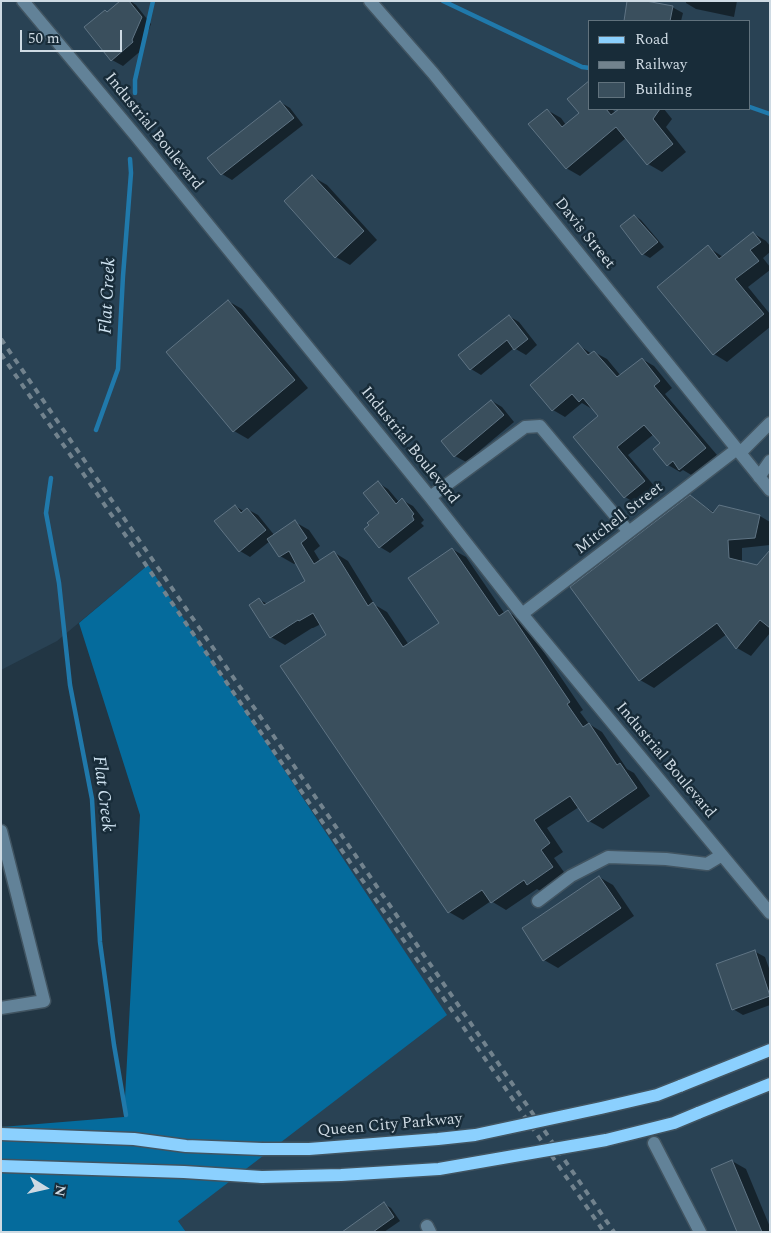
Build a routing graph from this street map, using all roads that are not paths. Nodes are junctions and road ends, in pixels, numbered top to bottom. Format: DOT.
graph roads {
  1 [pos="23,1"];
  2 [pos="370,1"];
  3 [pos="770,423"];
  4 [pos="738,451"];
  5 [pos="770,461"];
  6 [pos="759,477"];
  7 [pos="770,490"];
  8 [pos="430,497"];
  9 [pos="630,532"];
  10 [pos="522,614"];
  11 [pos="1,831"];
  12 [pos="722,855"];
  13 [pos="538,901"];
  14 [pos="770,913"];
  15 [pos="1,1008"];
  16 [pos="770,1050"];
  17 [pos="770,1084"];
  18 [pos="1,1134"];
  19 [pos="654,1144"];
  20 [pos="1,1166"];
  21 [pos="700,1232"];
  1 -- 8 [label="street, Industrial Boulevard"];
  2 -- 4 [label="street, Davis Street"];
  3 -- 4 [label="street, Mitchell Street"];
  4 -- 6 [label="street, Davis Street"];
  4 -- 9 [label="street, Mitchell Street"];
  5 -- 6 [label="street"];
  6 -- 7 [label="street, Davis Street"];
  8 -- 9 [label="street"];
  8 -- 10 [label="street, Industrial Boulevard"];
  9 -- 10 [label="street, Mitchell Street"];
  10 -- 12 [label="street, Industrial Boulevard"];
  11 -- 15 [label="street"];
  12 -- 13 [label="street"];
  12 -- 14 [label="street, Industrial Boulevard"];
  16 -- 18 [label="main road, Queen City Parkway, bridge"];
  17 -- 20 [label="main road, bridge"];
  19 -- 21 [label="street"];
}
